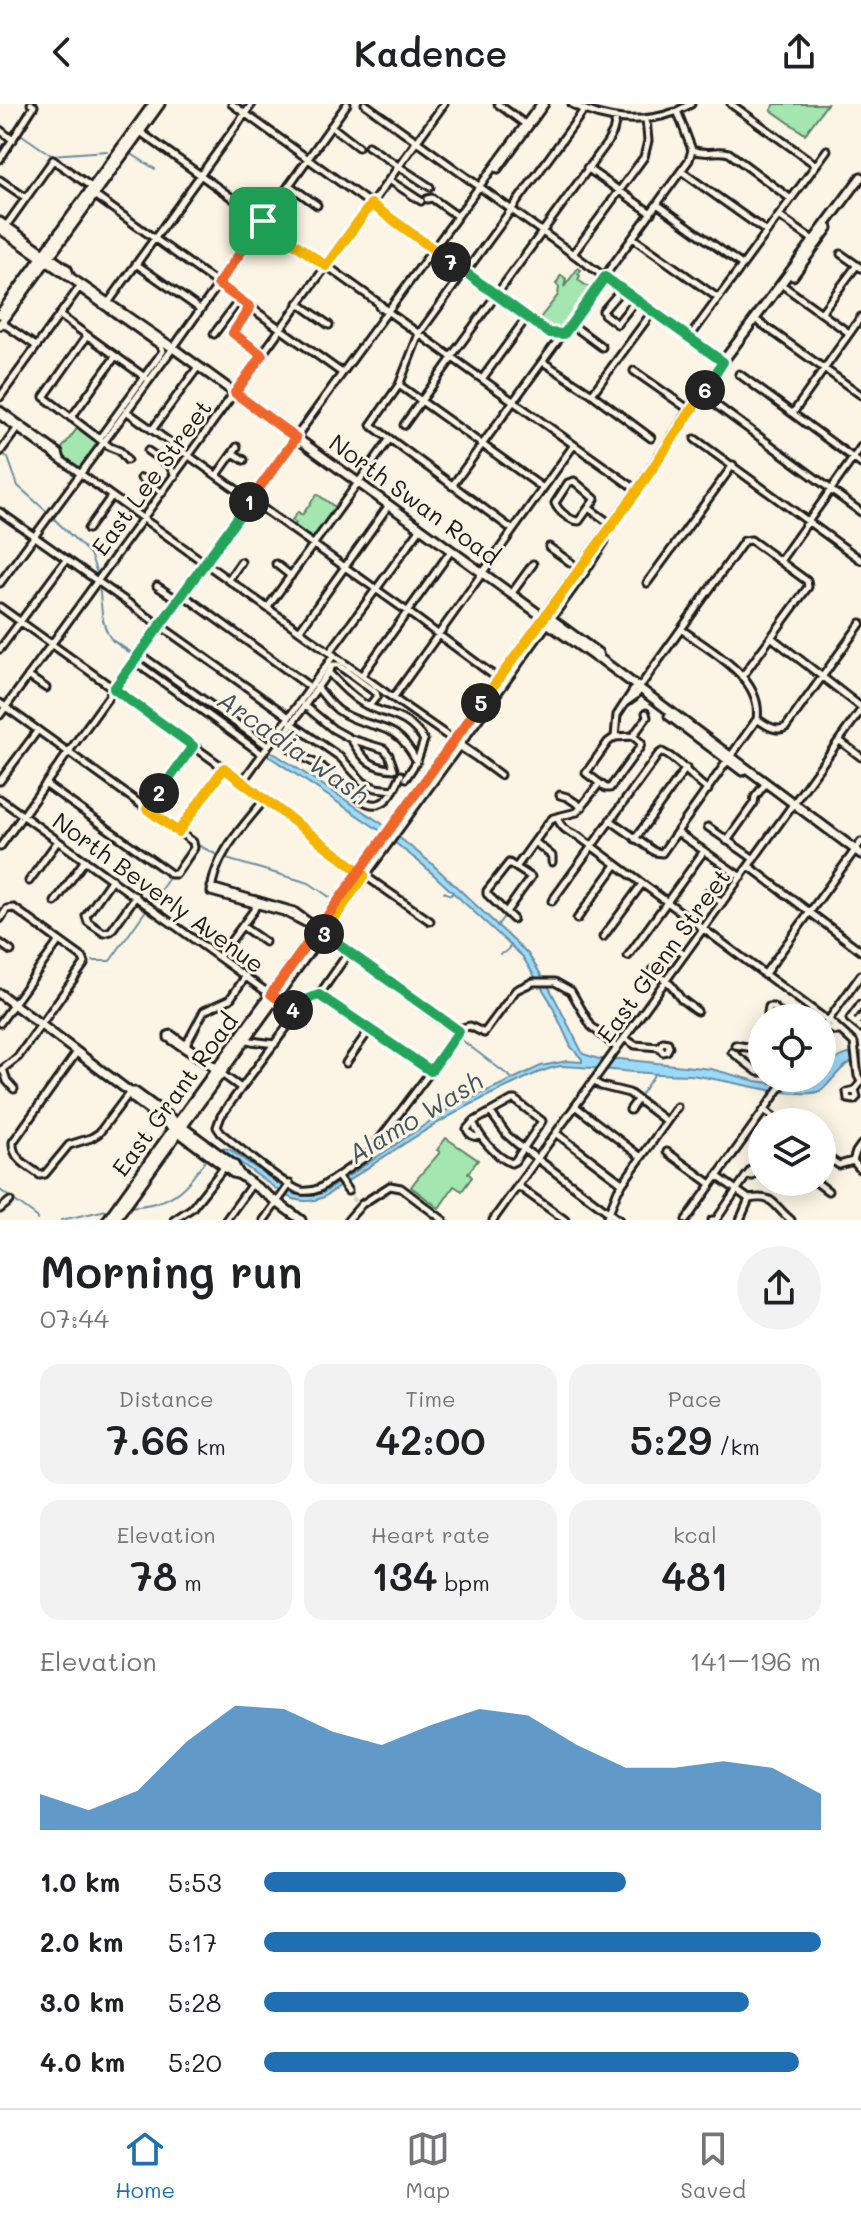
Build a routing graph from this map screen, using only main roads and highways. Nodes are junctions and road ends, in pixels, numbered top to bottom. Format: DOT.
graph roads {
  1 [pos="153,104"];
  2 [pos="160,104"];
  3 [pos="138,130"];
  4 [pos="861,177"];
  5 [pos="861,183"];
  6 [pos="2,228"];
  7 [pos="46,257"];
  8 [pos="1,321"];
  9 [pos="724,363"];
  10 [pos="666,448"];
  11 [pos="581,570"];
  12 [pos="563,601"];
  13 [pos="547,619"];
  14 [pos="562,627"];
  15 [pos="599,658"];
  16 [pos="859,849"];
  17 [pos="0,994"];
  18 [pos="274,996"];
  19 [pos="253,1018"];
  20 [pos="246,1039"];
  21 [pos="219,1072"];
  22 [pos="178,1128"];
  23 [pos="119,1208"];
  24 [pos="107,1220"];
  25 [pos="115,1220"];
  26 [pos="301,1220"];
  1 -- 3 [label="main road"];
  2 -- 3 [label="main road"];
  3 -- 7 [label="main road"];
  4 -- 9 [label="main road, East Grant Road"];
  5 -- 9 [label="main road, East Grant Road"];
  6 -- 7 [label="main road, North Swan Road"];
  7 -- 8 [label="main road"];
  7 -- 13 [label="main road, North Swan Road"];
  9 -- 10 [label="main road, East Grant Road"];
  9 -- 10 [label="main road, East Grant Road"];
  10 -- 11 [label="main road, East Grant Road"];
  11 -- 12 [label="main road, East Grant Road"];
  11 -- 13 [label="main road, East Grant Road"];
  12 -- 13 [label="main road, East Grant Road"];
  12 -- 14 [label="main road"];
  13 -- 14 [label="main road, North Swan Road"];
  13 -- 15 [label="main road, North Swan Road"];
  13 -- 18 [label="main road, East Grant Road"];
  14 -- 15 [label="main road, North Swan Road"];
  15 -- 16 [label="main road, North Swan Road"];
  17 -- 22 [label="main road"];
  18 -- 19 [label="main road, East Grant Road"];
  18 -- 20 [label="main road, East Grant Road"];
  19 -- 20 [label="main road"];
  19 -- 21 [label="main road, East Grant Road"];
  20 -- 21 [label="main road, East Grant Road"];
  21 -- 22 [label="main road, East Grant Road"];
  22 -- 23 [label="main road, East Grant Road"];
  22 -- 26 [label="main road"];
  23 -- 24 [label="main road, East Grant Road"];
  23 -- 25 [label="main road, East Grant Road"];
}
